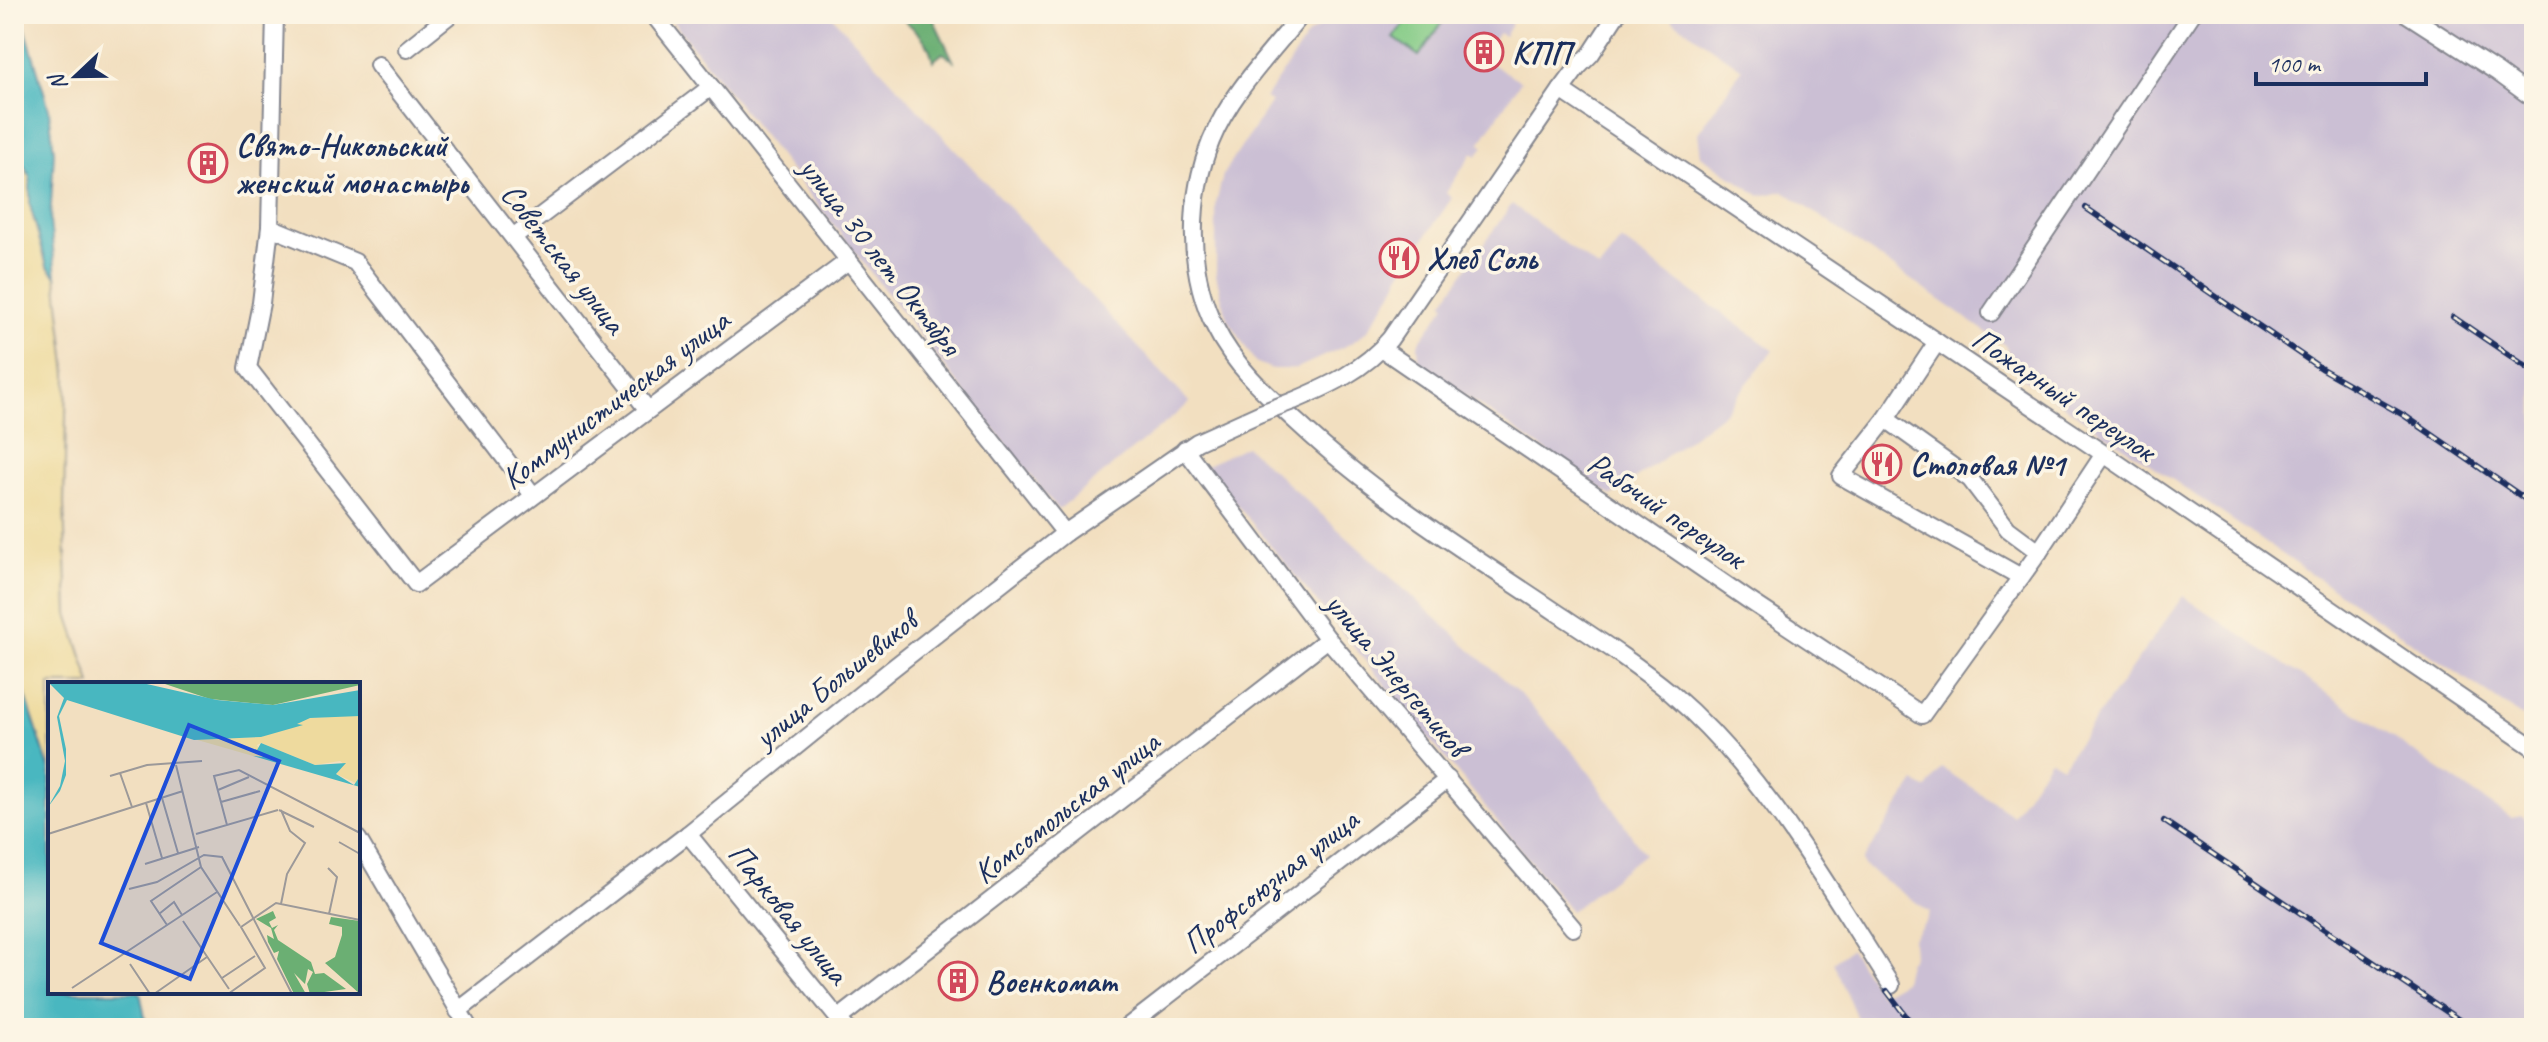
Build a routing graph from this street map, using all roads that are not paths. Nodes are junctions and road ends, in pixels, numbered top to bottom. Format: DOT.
graph roads {
  1 [pos="275,14"];
  2 [pos="451,14"];
  3 [pos="653,14"];
  4 [pos="1302,14"];
  5 [pos="1617,14"];
  6 [pos="2192,14"];
  7 [pos="2407,14"];
  8 [pos="407,49"];
  9 [pos="378,65"];
  10 [pos="711,87"];
  11 [pos="1561,90"];
  12 [pos="2534,99"];
  13 [pos="270,227"];
  14 [pos="513,237"];
  15 [pos="848,261"];
  16 [pos="1991,313"];
  17 [pos="1937,342"];
  18 [pos="1382,349"];
  19 [pos="648,410"];
  20 [pos="1886,419"];
  21 [pos="1185,449"];
  22 [pos="2104,454"];
  23 [pos="533,495"];
  24 [pos="1065,533"];
  25 [pos="2039,552"];
  26 [pos="2021,577"];
  27 [pos="1328,639"];
  28 [pos="2534,748"];
  29 [pos="1448,779"];
  30 [pos="688,834"];
  31 [pos="360,842"];
  32 [pos="1573,928"];
  33 [pos="1891,985"];
  34 [pos="458,1011"];
  35 [pos="842,1024"];
  36 [pos="469,1028"];
  37 [pos="1126,1028"];
  1 -- 13 [label="street"];
  2 -- 8 [label="street"];
  3 -- 10 [label="street, улица 30 лет Октября"];
  4 -- 33 [label="street"];
  5 -- 11 [label="street, улица Большевиков"];
  6 -- 16 [label="street"];
  7 -- 12 [label="street"];
  9 -- 14 [label="street, Советская улица"];
  10 -- 14 [label="street"];
  10 -- 15 [label="street, улица 30 лет Октября"];
  11 -- 17 [label="street, Пожарный переулок"];
  11 -- 18 [label="street, улица Большевиков"];
  13 -- 23 [label="street"];
  13 -- 23 [label="street, Коммунистическая улица"];
  14 -- 19 [label="street, Советская улица"];
  15 -- 19 [label="street, Коммунистическая улица"];
  15 -- 24 [label="street, улица 30 лет Октября"];
  17 -- 20 [label="street"];
  17 -- 22 [label="street, Пожарный переулок"];
  18 -- 21 [label="street, улица Большевиков, bridge"];
  18 -- 26 [label="street, Рабочий переулок"];
  19 -- 23 [label="street, Коммунистическая улица"];
  20 -- 25 [label="street"];
  20 -- 26 [label="street"];
  21 -- 24 [label="street, улица Большевиков"];
  21 -- 27 [label="street, улица Энергетиков"];
  22 -- 25 [label="street"];
  22 -- 28 [label="street, Пожарный переулок"];
  24 -- 30 [label="street, улица Большевиков"];
  25 -- 26 [label="street"];
  27 -- 29 [label="street, улица Энергетиков"];
  27 -- 35 [label="street, Комсомольская улица"];
  29 -- 32 [label="street, улица Энергетиков"];
  29 -- 37 [label="street, Профсоюзная улица"];
  30 -- 34 [label="street, улица Большевиков"];
  30 -- 35 [label="street, Парковая улица"];
  31 -- 34 [label="street"];
  34 -- 36 [label="street"];
}
